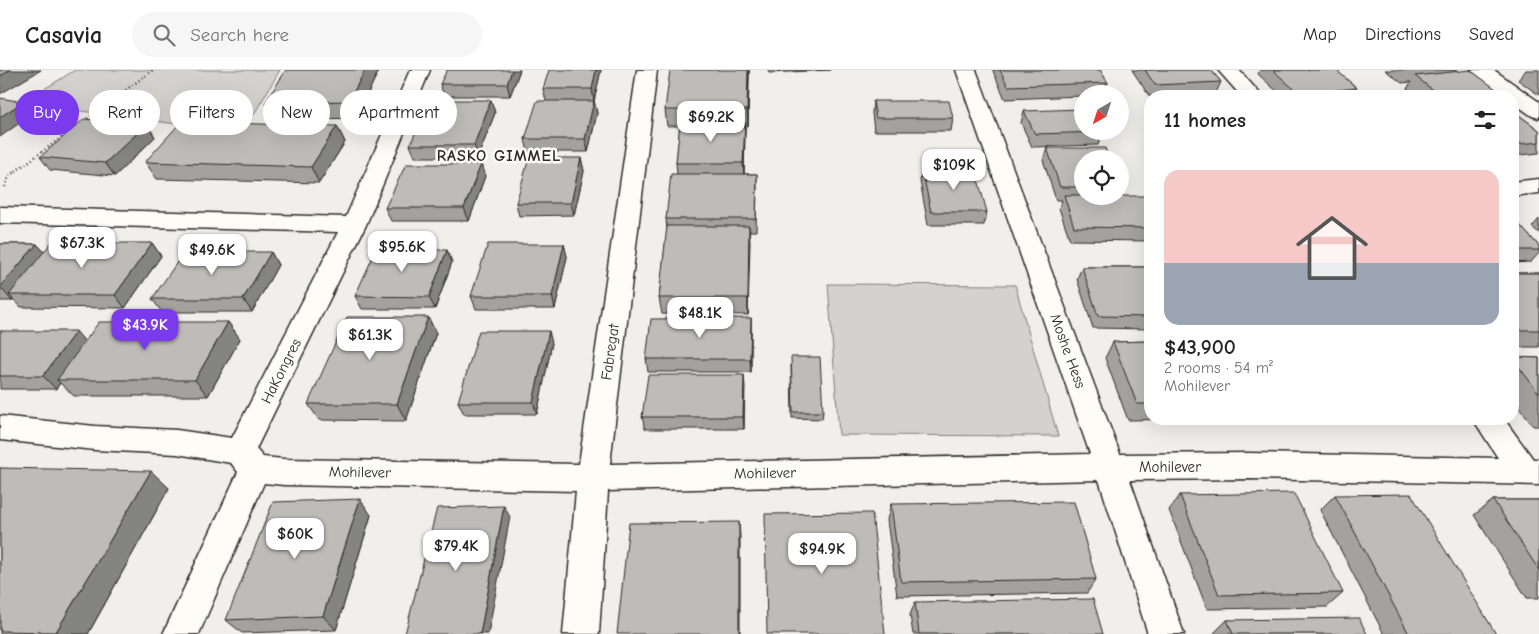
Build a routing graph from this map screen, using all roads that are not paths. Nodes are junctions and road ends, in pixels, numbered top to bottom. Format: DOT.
graph roads {
  1 [pos="420,70"];
  2 [pos="647,70"];
  3 [pos="966,70"];
  4 [pos="1228,70"];
  5 [pos="1481,70"];
  6 [pos="1246,90"];
  7 [pos="1509,90"];
  8 [pos="1519,98"];
  9 [pos="1539,112"];
  10 [pos="1539,186"];
  11 [pos="1519,187"];
  12 [pos="2,203"];
  13 [pos="354,225"];
  14 [pos="1493,425"];
  15 [pos="0,428"];
  16 [pos="247,461"];
  17 [pos="1110,467"];
  18 [pos="1532,472"];
  19 [pos="593,478"];
  20 [pos="181,634"];
  21 [pos="581,634"];
  22 [pos="1166,634"];
  1 -- 13 [label="street, HaKongres"];
  2 -- 19 [label="street, Fabregat"];
  3 -- 17 [label="street, Moshe Hess"];
  4 -- 6 [label="street"];
  5 -- 7 [label="street"];
  8 -- 9 [label="street"];
  10 -- 11 [label="street"];
  12 -- 13 [label="street"];
  13 -- 16 [label="street, HaKongres"];
  14 -- 18 [label="street"];
  15 -- 16 [label="street, Mohilever"];
  16 -- 19 [label="street, Mohilever"];
  16 -- 20 [label="street, HaKongres"];
  17 -- 18 [label="street, Mohilever"];
  17 -- 19 [label="street, Mohilever"];
  17 -- 22 [label="street, Moshe Hess"];
  19 -- 21 [label="street, Fabregat"];
}
